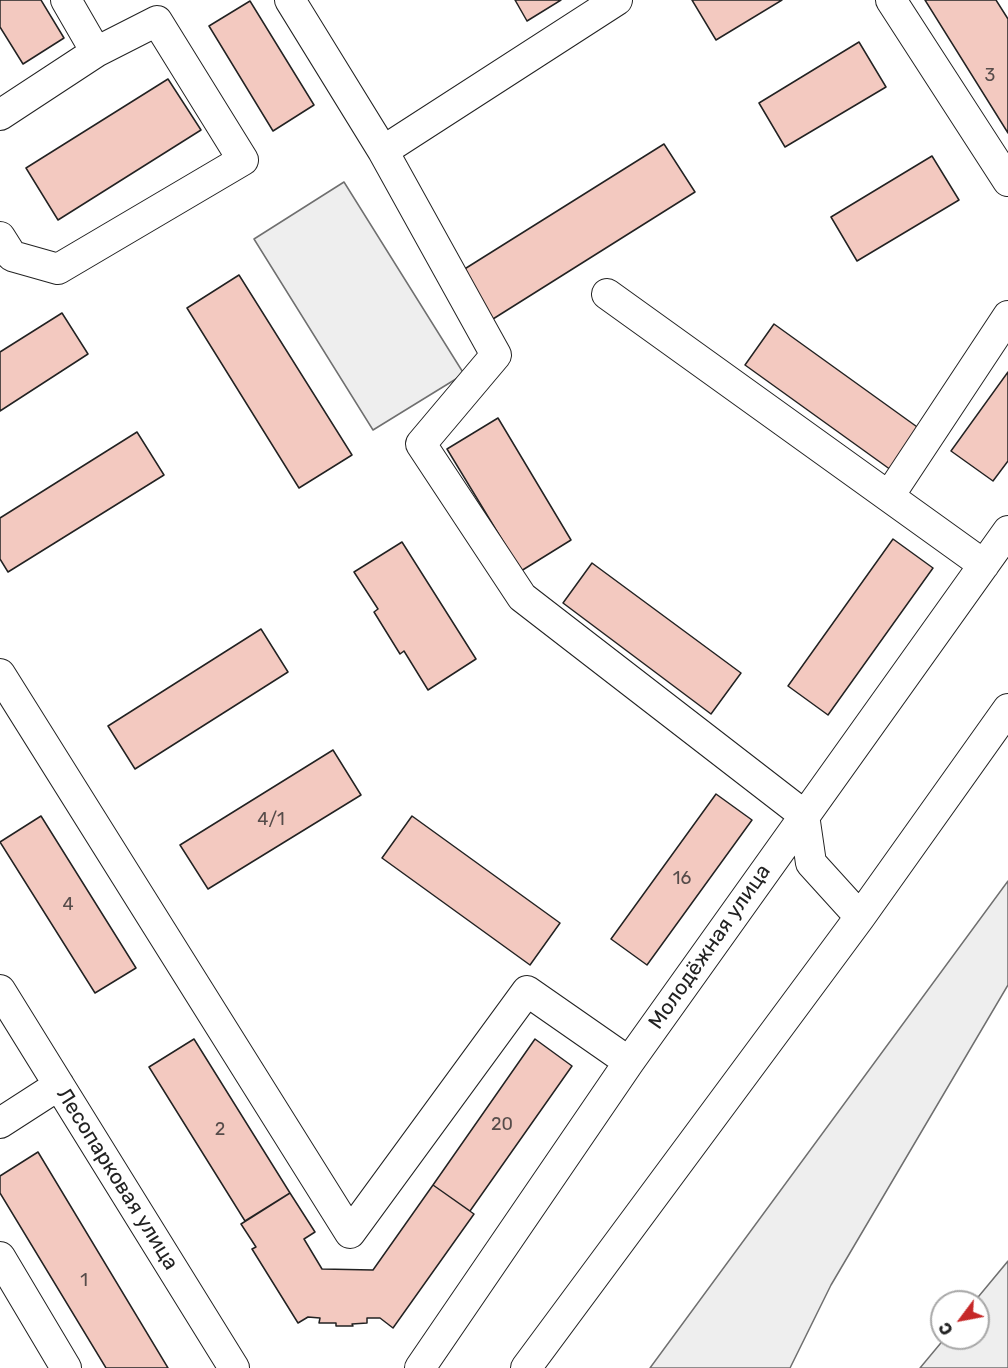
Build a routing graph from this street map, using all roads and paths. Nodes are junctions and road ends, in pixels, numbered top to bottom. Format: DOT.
graph roads {
  1 [pos="66,0"];
  2 [pos="290,0"];
  3 [pos="617,0"];
  4 [pos="891,0"];
  5 [pos="96,52"];
  6 [pos="5,102"];
  7 [pos="383,151"];
  8 [pos="1008,181"];
  9 [pos="0,237"];
  10 [pos="607,294"];
  11 [pos="1008,316"];
  12 [pos="889,496"];
  13 [pos="1008,531"];
  14 [pos="984,565"];
  15 [pos="0,674"];
  16 [pos="1008,709"];
  17 [pos="804,815"];
  18 [pos="860,917"];
  19 [pos="0,990"];
  20 [pos="628,1062"];
  21 [pos="59,1085"];
  22 [pos="0,1123"];
  23 [pos="0,1257"];
  24 [pos="66,1368"];
  25 [pos="234,1368"];
  26 [pos="420,1368"];
  27 [pos="526,1368"];
  1 -- 5 [label="street"];
  2 -- 7 [label="street"];
  3 -- 7 [label="street"];
  4 -- 8 [label="street"];
  5 -- 6 [label="street"];
  5 -- 9 [label="street"];
  7 -- 17 [label="street"];
  10 -- 12 [label="street"];
  11 -- 12 [label="street"];
  12 -- 14 [label="street"];
  13 -- 14 [label="street, Молодёжная улица"];
  14 -- 17 [label="street, Молодёжная улица"];
  15 -- 20 [label="street"];
  16 -- 18 [label="street"];
  17 -- 18 [label="street"];
  17 -- 20 [label="street, Молодёжная улица"];
  18 -- 27 [label="street"];
  19 -- 21 [label="street, Лесопарковая улица"];
  20 -- 26 [label="street, Молодёжная улица"];
  21 -- 22 [label="street"];
  21 -- 25 [label="street, Лесопарковая улица"];
  23 -- 24 [label="street"];
}
